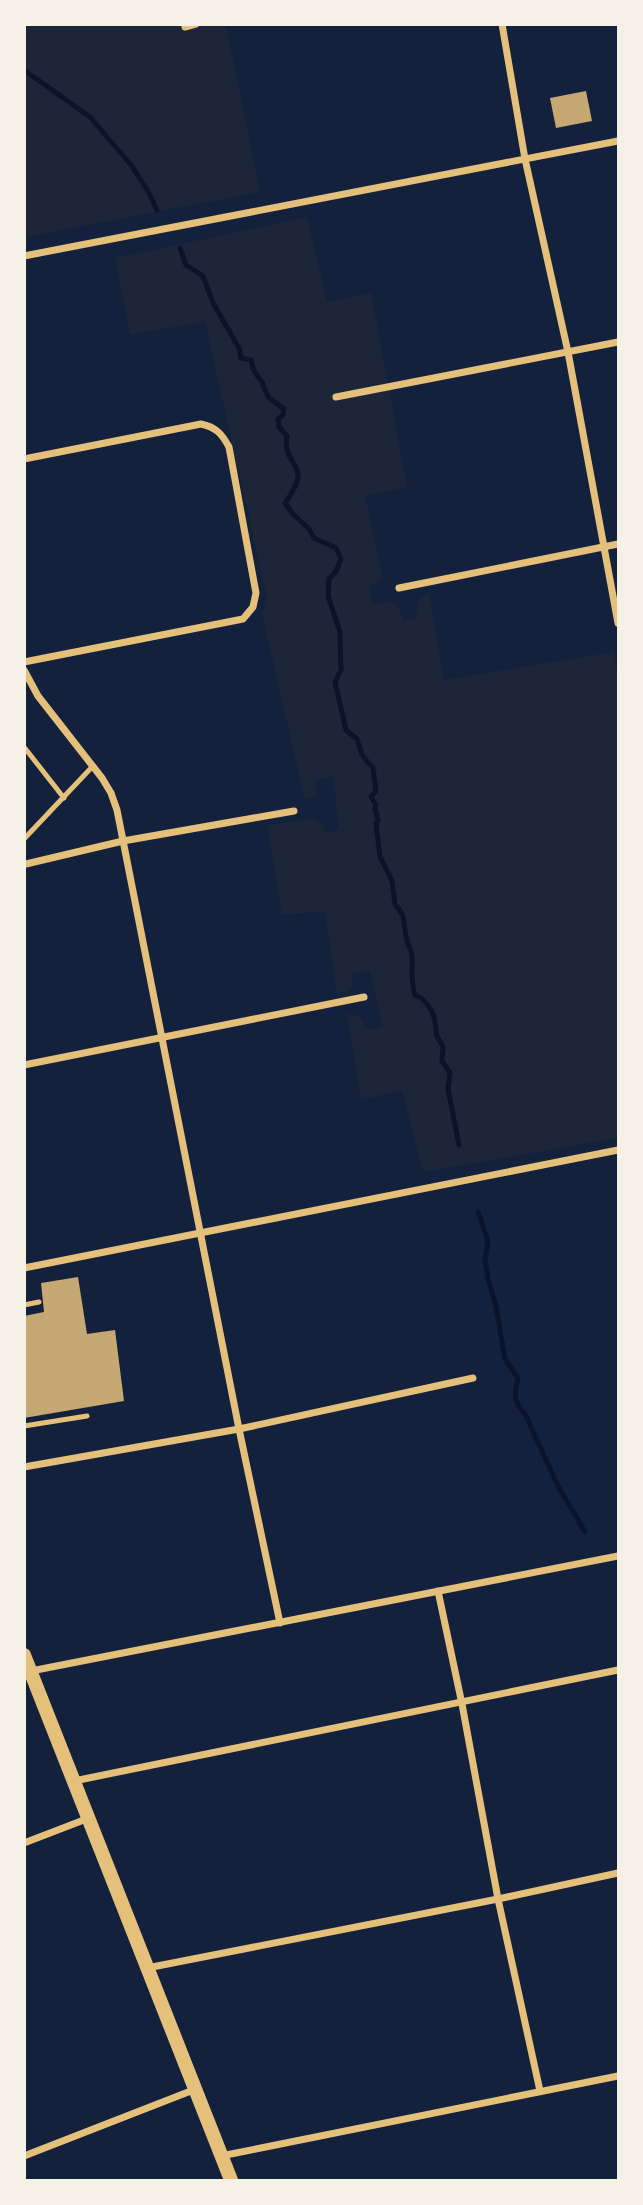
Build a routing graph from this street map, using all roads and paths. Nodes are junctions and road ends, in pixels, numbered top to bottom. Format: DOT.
graph roads {
  1 [pos="196,24"];
  2 [pos="502,24"];
  3 [pos="185,27"];
  4 [pos="618,141"];
  5 [pos="525,159"];
  6 [pos="24,256"];
  7 [pos="618,342"];
  8 [pos="568,352"];
  9 [pos="336,397"];
  10 [pos="24,459"];
  11 [pos="618,544"];
  12 [pos="604,547"];
  13 [pos="399,588"];
  14 [pos="618,623"];
  15 [pos="24,662"];
  16 [pos="24,670"];
  17 [pos="24,747"];
  18 [pos="92,767"];
  19 [pos="64,798"];
  20 [pos="294,811"];
  21 [pos="24,839"];
  22 [pos="124,841"];
  23 [pos="26,864"];
  24 [pos="364,997"];
  25 [pos="162,1038"];
  26 [pos="24,1065"];
  27 [pos="618,1150"];
  28 [pos="201,1234"];
  29 [pos="24,1268"];
  30 [pos="39,1302"];
  31 [pos="24,1305"];
  32 [pos="473,1378"];
  33 [pos="87,1416"];
  34 [pos="24,1426"];
  35 [pos="239,1429"];
  36 [pos="24,1468"];
  37 [pos="618,1556"];
  38 [pos="439,1591"];
  39 [pos="280,1623"];
  40 [pos="24,1655"];
  41 [pos="618,1670"];
  42 [pos="31,1671"];
  43 [pos="462,1704"];
  44 [pos="74,1781"];
  45 [pos="89,1818"];
  46 [pos="24,1843"];
  47 [pos="618,1873"];
  48 [pos="498,1899"];
  49 [pos="147,1968"];
  50 [pos="618,2076"];
  51 [pos="196,2089"];
  52 [pos="540,2091"];
  53 [pos="24,2156"];
  54 [pos="221,2156"];
  55 [pos="231,2180"];
  1 -- 3 [label="street"];
  2 -- 5 [label="street"];
  4 -- 5 [label="street"];
  5 -- 6 [label="street"];
  5 -- 8 [label="street"];
  7 -- 8 [label="street"];
  8 -- 9 [label="street"];
  8 -- 12 [label="street"];
  10 -- 15 [label="street"];
  11 -- 12 [label="street"];
  12 -- 13 [label="street"];
  12 -- 14 [label="street"];
  16 -- 18 [label="street"];
  17 -- 19 [label="lane"];
  18 -- 19 [label="lane"];
  18 -- 22 [label="street"];
  19 -- 21 [label="lane"];
  20 -- 22 [label="street"];
  22 -- 23 [label="street"];
  22 -- 25 [label="street"];
  24 -- 25 [label="street"];
  25 -- 26 [label="street"];
  25 -- 28 [label="street"];
  27 -- 28 [label="street"];
  28 -- 29 [label="street"];
  28 -- 35 [label="street"];
  30 -- 31 [label="lane"];
  32 -- 35 [label="street"];
  33 -- 34 [label="lane"];
  35 -- 36 [label="street"];
  35 -- 39 [label="street"];
  37 -- 38 [label="street"];
  38 -- 39 [label="street"];
  38 -- 43 [label="street"];
  39 -- 42 [label="street"];
  40 -- 42 [label="main road"];
  41 -- 43 [label="street"];
  42 -- 44 [label="main road"];
  43 -- 44 [label="street"];
  43 -- 48 [label="street"];
  44 -- 45 [label="main road"];
  45 -- 46 [label="street"];
  45 -- 49 [label="main road"];
  47 -- 48 [label="street"];
  48 -- 49 [label="street"];
  48 -- 52 [label="street"];
  49 -- 51 [label="main road"];
  50 -- 52 [label="street"];
  51 -- 53 [label="street"];
  51 -- 54 [label="main road"];
  52 -- 54 [label="street"];
  54 -- 55 [label="main road"];
}
